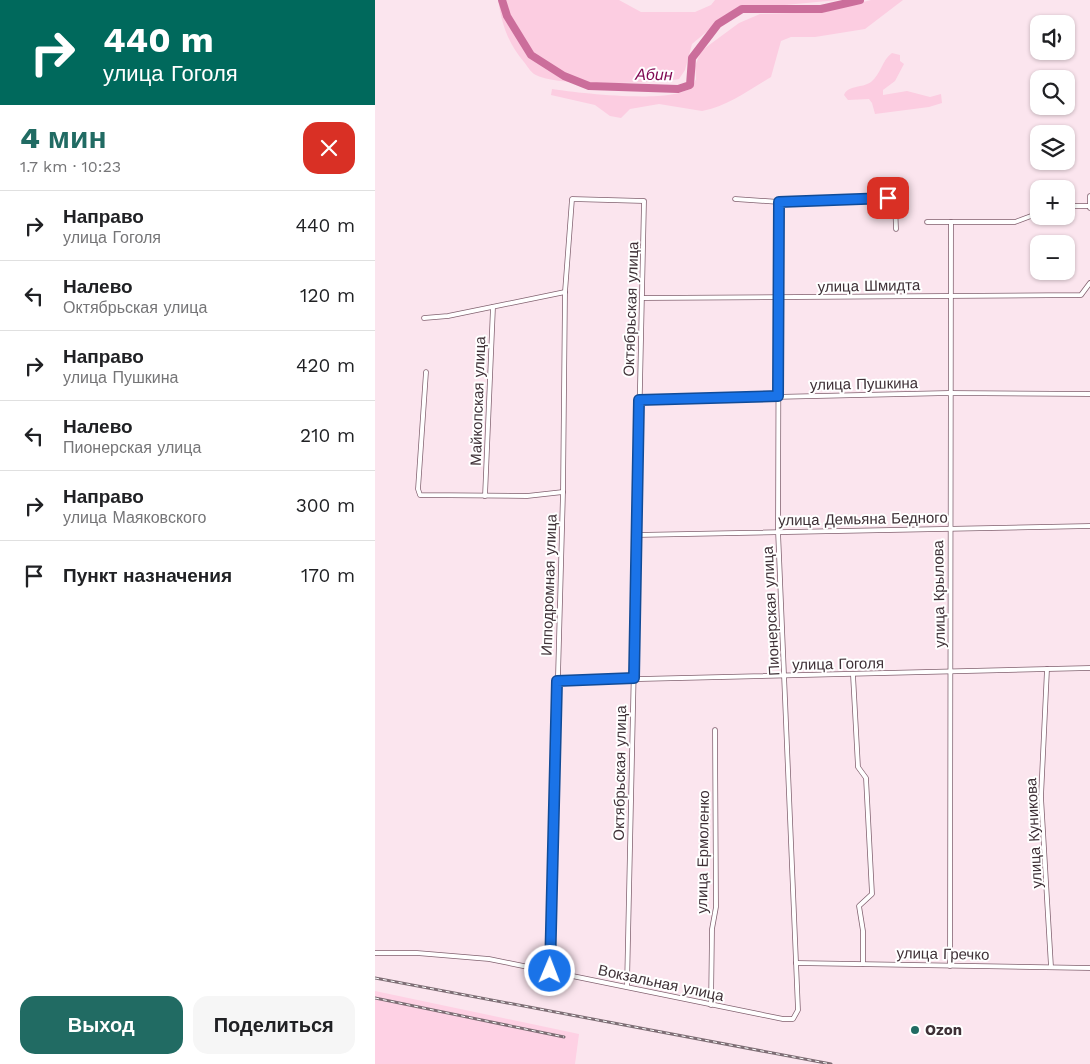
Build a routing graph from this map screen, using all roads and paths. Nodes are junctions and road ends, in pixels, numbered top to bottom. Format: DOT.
graph roads {
  1 [pos="1090,196"];
  2 [pos="735,199"];
  3 [pos="644,201"];
  4 [pos="779,202"];
  5 [pos="1075,206"];
  6 [pos="1090,207"];
  7 [pos="1030,216"];
  8 [pos="927,222"];
  9 [pos="951,222"];
  10 [pos="896,229"];
  11 [pos="1090,283"];
  12 [pos="565,292"];
  13 [pos="952,296"];
  14 [pos="643,298"];
  15 [pos="780,298"];
  16 [pos="493,307"];
  17 [pos="424,318"];
  18 [pos="425,372"];
  19 [pos="949,393"];
  20 [pos="1090,394"];
  21 [pos="778,396"];
  22 [pos="639,400"];
  23 [pos="563,492"];
  24 [pos="485,496"];
  25 [pos="1090,526"];
  26 [pos="950,529"];
  27 [pos="779,531"];
  28 [pos="636,535"];
  29 [pos="1047,668"];
  30 [pos="1090,668"];
  31 [pos="951,671"];
  32 [pos="853,675"];
  33 [pos="785,676"];
  34 [pos="634,678"];
  35 [pos="557,681"];
  36 [pos="715,730"];
  37 [pos="375,954"];
  38 [pos="795,963"];
  39 [pos="863,964"];
  40 [pos="950,966"];
  41 [pos="1051,967"];
  42 [pos="1090,968"];
  43 [pos="550,971"];
  44 [pos="627,986"];
  45 [pos="711,1005"];
  46 [pos="793,1018"];
  1 -- 6 [label="street"];
  2 -- 4 [label="street"];
  3 -- 12 [label="street, Ипподромная улица"];
  3 -- 14 [label="street, Октябрьская улица"];
  4 -- 10 [label="street"];
  4 -- 15 [label="street, Пионерская улица"];
  5 -- 6 [label="street"];
  7 -- 9 [label="street"];
  8 -- 9 [label="street"];
  9 -- 13 [label="street, улица Крылова"];
  11 -- 13 [label="street, улица Шмидта"];
  12 -- 16 [label="street"];
  12 -- 23 [label="street, Ипподромная улица"];
  13 -- 15 [label="street, улица Шмидта"];
  13 -- 19 [label="street, улица Крылова"];
  14 -- 15 [label="street, улица Шмидта"];
  14 -- 22 [label="street, Октябрьская улица"];
  15 -- 21 [label="street, Пионерская улица"];
  16 -- 17 [label="street"];
  16 -- 24 [label="street, Майкопская улица"];
  18 -- 24 [label="street"];
  19 -- 20 [label="street, улица Пушкина"];
  19 -- 21 [label="street, улица Пушкина"];
  19 -- 26 [label="street, улица Крылова"];
  21 -- 22 [label="street, улица Пушкина"];
  21 -- 27 [label="street, Пионерская улица"];
  22 -- 28 [label="street, Октябрьская улица"];
  23 -- 24 [label="street"];
  23 -- 35 [label="street, Ипподромная улица"];
  25 -- 26 [label="street, улица Демьяна Бедного"];
  26 -- 27 [label="street, улица Демьяна Бедного"];
  26 -- 31 [label="street, улица Крылова"];
  27 -- 28 [label="street, улица Демьяна Бедного"];
  27 -- 33 [label="street, Пионерская улица"];
  28 -- 34 [label="street, Октябрьская улица"];
  29 -- 30 [label="street, улица Гоголя"];
  29 -- 31 [label="street, улица Гоголя"];
  29 -- 41 [label="street, улица Куникова"];
  31 -- 32 [label="street, улица Гоголя"];
  31 -- 40 [label="street, улица Крылова"];
  32 -- 33 [label="street, улица Гоголя"];
  32 -- 39 [label="street"];
  33 -- 34 [label="street, улица Гоголя"];
  33 -- 38 [label="street, Пионерская улица"];
  34 -- 35 [label="street, улица Гоголя"];
  34 -- 44 [label="street, Октябрьская улица"];
  35 -- 43 [label="street, Ипподромная улица"];
  36 -- 45 [label="street, улица Ермоленко"];
  37 -- 43 [label="street, Вокзальная улица"];
  38 -- 39 [label="street, улица Гречко"];
  38 -- 46 [label="street, Пионерская улица"];
  39 -- 40 [label="street, улица Гречко"];
  40 -- 41 [label="street, улица Гречко"];
  41 -- 42 [label="street, улица Гречко"];
  43 -- 44 [label="street, Вокзальная улица"];
  44 -- 45 [label="street, Вокзальная улица"];
  45 -- 46 [label="street, Вокзальная улица"];
}
